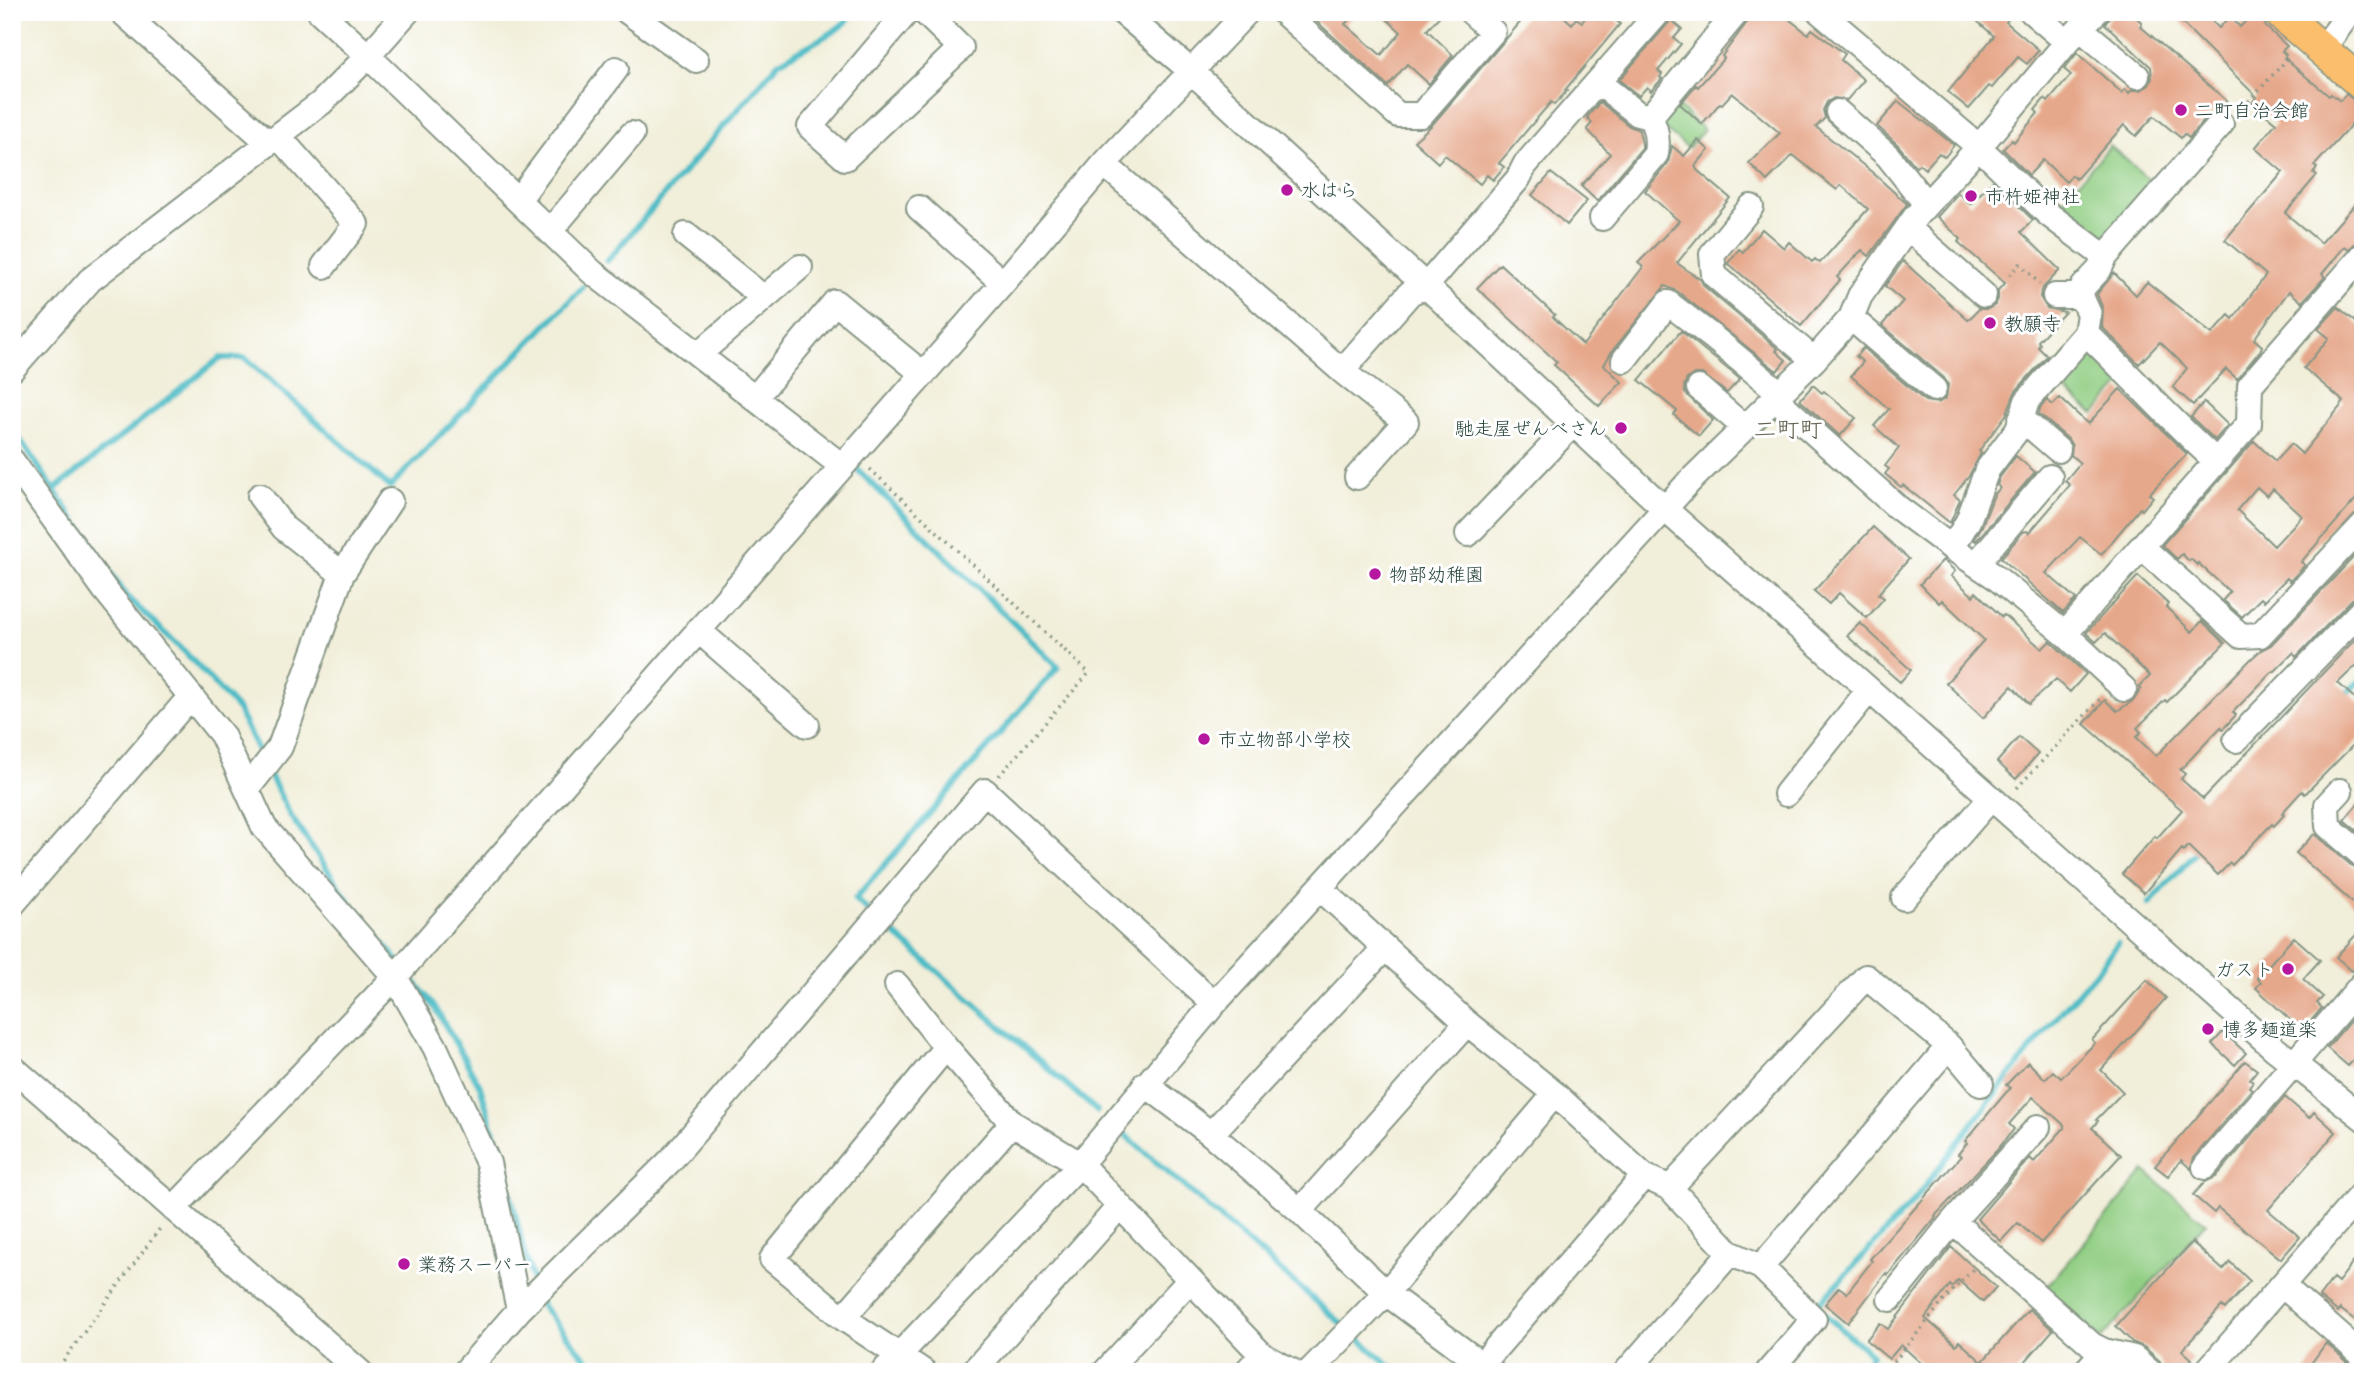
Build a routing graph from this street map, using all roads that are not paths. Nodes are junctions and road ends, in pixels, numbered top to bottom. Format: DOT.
graph roads {
  1 [pos="122,12"];
  2 [pos="320,12"];
  3 [pos="407,12"];
  4 [pos="628,12"];
  5 [pos="907,12"];
  6 [pos="924,12"];
  7 [pos="1122,12"];
  8 [pos="1247,12"];
  9 [pos="1283,12"];
  10 [pos="1660,12"];
  11 [pos="1737,12"];
  12 [pos="1819,12"];
  13 [pos="2032,12"];
  14 [pos="2279,12"];
  15 [pos="2350,12"];
  16 [pos="1483,16"];
  17 [pos="2081,27"];
  18 [pos="2314,44"];
  19 [pos="368,56"];
  20 [pos="696,60"];
  21 [pos="616,69"];
  22 [pos="1192,72"];
  23 [pos="2137,76"];
  24 [pos="1598,82"];
  25 [pos="2363,85"];
  26 [pos="1838,112"];
  27 [pos="1650,117"];
  28 [pos="2221,124"];
  29 [pos="632,134"];
  30 [pos="273,139"];
  31 [pos="1979,147"];
  32 [pos="1110,169"];
  33 [pos="518,200"];
  34 [pos="1926,204"];
  35 [pos="1751,207"];
  36 [pos="919,208"];
  37 [pos="1602,218"];
  38 [pos="1908,228"];
  39 [pos="550,231"];
  40 [pos="686,235"];
  41 [pos="2363,255"];
  42 [pos="2105,257"];
  43 [pos="324,266"];
  44 [pos="800,267"];
  45 [pos="1003,283"];
  46 [pos="1426,286"];
  47 [pos="1984,295"];
  48 [pos="2055,296"];
  49 [pos="2081,296"];
  50 [pos="764,298"];
  51 [pos="1856,307"];
  52 [pos="2086,333"];
  53 [pos="699,354"];
  54 [pos="1625,360"];
  55 [pos="1814,360"];
  56 [pos="12,369"];
  57 [pos="1342,371"];
  58 [pos="923,374"];
  59 [pos="1699,388"];
  60 [pos="1934,388"];
  61 [pos="1777,396"];
  62 [pos="755,398"];
  63 [pos="2021,418"];
  64 [pos="1573,423"];
  65 [pos="1745,428"];
  66 [pos="2058,450"];
  67 [pos="12,461"];
  68 [pos="2216,461"];
  69 [pos="853,464"];
  70 [pos="1357,477"];
  71 [pos="2050,477"];
  72 [pos="260,496"];
  73 [pos="390,501"];
  74 [pos="1666,510"];
  75 [pos="2363,525"];
  76 [pos="1468,534"];
  77 [pos="2142,547"];
  78 [pos="1952,548"];
  79 [pos="1977,563"];
  80 [pos="342,574"];
  81 [pos="2363,609"];
  82 [pos="698,630"];
  83 [pos="2065,634"];
  84 [pos="2120,685"];
  85 [pos="1869,690"];
  86 [pos="191,696"];
  87 [pos="807,725"];
  88 [pos="2236,740"];
  89 [pos="247,789"];
  90 [pos="2340,791"];
  91 [pos="1786,794"];
  92 [pos="1992,798"];
  93 [pos="2363,856"];
  94 [pos="1321,889"];
  95 [pos="1904,898"];
  96 [pos="12,905"];
  97 [pos="1385,948"];
  98 [pos="395,977"];
  99 [pos="2363,983"];
  100 [pos="897,985"];
  101 [pos="1214,1004"];
  102 [pos="1467,1023"];
  103 [pos="1949,1046"];
  104 [pos="946,1048"];
  105 [pos="2293,1064"];
  106 [pos="12,1067"];
  107 [pos="1145,1084"];
  108 [pos="1981,1084"];
  109 [pos="1555,1094"];
  110 [pos="2363,1118"];
  111 [pos="1012,1123"];
  112 [pos="2038,1126"];
  113 [pos="1211,1133"];
  114 [pos="1080,1164"];
  115 [pos="2204,1167"];
  116 [pos="1644,1176"];
  117 [pos="1670,1188"];
  118 [pos="2363,1192"];
  119 [pos="1119,1207"];
  120 [pos="175,1208"];
  121 [pos="1300,1211"];
  122 [pos="1952,1221"];
  123 [pos="1730,1253"];
  124 [pos="1761,1267"];
  125 [pos="1189,1280"];
  126 [pos="2283,1286"];
  127 [pos="1386,1293"];
  128 [pos="1890,1298"];
  129 [pos="519,1310"];
  130 [pos="844,1318"];
  131 [pos="2104,1351"];
  132 [pos="2363,1356"];
  133 [pos="891,1362"];
  134 [pos="1254,1363"];
  135 [pos="1488,1367"];
  136 [pos="360,1372"];
  137 [pos="466,1372"];
  138 [pos="924,1372"];
  139 [pos="973,1372"];
  140 [pos="1105,1372"];
  141 [pos="1294,1372"];
  142 [pos="1310,1372"];
  143 [pos="1626,1372"];
  144 [pos="1768,1372"];
  145 [pos="2085,1372"];
  146 [pos="2150,1372"];
  147 [pos="2206,1372"];
  1 -- 30 [label="street"];
  2 -- 19 [label="street"];
  3 -- 19 [label="street"];
  4 -- 20 [label="street"];
  5 -- 6 [label="street"];
  7 -- 22 [label="street"];
  8 -- 22 [label="street"];
  9 -- 16 [label="street"];
  10 -- 24 [label="street"];
  11 -- 27 [label="street"];
  12 -- 31 [label="street"];
  13 -- 17 [label="street"];
  14 -- 18 [label="main road"];
  15 -- 18 [label="street"];
  17 -- 23 [label="street"];
  17 -- 31 [label="street"];
  18 -- 25 [label="main road"];
  19 -- 30 [label="street"];
  19 -- 33 [label="street"];
  21 -- 33 [label="street"];
  22 -- 32 [label="street"];
  22 -- 46 [label="street"];
  24 -- 27 [label="street"];
  24 -- 46 [label="street"];
  26 -- 34 [label="street"];
  27 -- 37 [label="street"];
  28 -- 42 [label="street"];
  29 -- 39 [label="street"];
  30 -- 43 [label="street"];
  30 -- 56 [label="street"];
  31 -- 34 [label="street"];
  31 -- 42 [label="street"];
  32 -- 45 [label="street"];
  32 -- 57 [label="street"];
  33 -- 39 [label="street"];
  34 -- 38 [label="street"];
  35 -- 55 [label="street"];
  36 -- 45 [label="street"];
  38 -- 47 [label="street"];
  38 -- 51 [label="street"];
  39 -- 53 [label="street"];
  40 -- 50 [label="street"];
  41 -- 68 [label="street"];
  42 -- 49 [label="street"];
  44 -- 50 [label="street"];
  45 -- 58 [label="street"];
  46 -- 57 [label="street"];
  46 -- 64 [label="street"];
  48 -- 49 [label="street"];
  49 -- 52 [label="street"];
  50 -- 53 [label="street"];
  51 -- 55 [label="street"];
  51 -- 60 [label="street"];
  52 -- 63 [label="street"];
  52 -- 68 [label="street"];
  53 -- 62 [label="street"];
  54 -- 61 [label="street"];
  55 -- 61 [label="street"];
  57 -- 70 [label="street"];
  58 -- 62 [label="street"];
  58 -- 69 [label="street"];
  59 -- 65 [label="street"];
  61 -- 65 [label="street"];
  61 -- 78 [label="street"];
  62 -- 69 [label="street"];
  63 -- 66 [label="street"];
  63 -- 78 [label="street"];
  64 -- 74 [label="street"];
  64 -- 76 [label="street"];
  65 -- 74 [label="street"];
  67 -- 86 [label="street"];
  68 -- 77 [label="street"];
  69 -- 82 [label="street"];
  71 -- 79 [label="street"];
  72 -- 80 [label="street"];
  73 -- 80 [label="street"];
  74 -- 85 [label="street"];
  74 -- 94 [label="street"];
  75 -- 77 [label="street"];
  77 -- 83 [label="street"];
  78 -- 79 [label="street"];
  79 -- 83 [label="street"];
  80 -- 89 [label="street"];
  81 -- 88 [label="street"];
  82 -- 87 [label="street"];
  82 -- 98 [label="street"];
  83 -- 84 [label="street"];
  85 -- 91 [label="street"];
  85 -- 92 [label="street"];
  86 -- 89 [label="street"];
  86 -- 96 [label="street"];
  89 -- 98 [label="street"];
  90 -- 93 [label="street"];
  92 -- 95 [label="street"];
  92 -- 105 [label="street"];
  94 -- 97 [label="street"];
  94 -- 101 [label="street"];
  97 -- 102 [label="street"];
  97 -- 113 [label="street"];
  98 -- 120 [label="street"];
  98 -- 129 [label="street"];
  99 -- 105 [label="street"];
  100 -- 104 [label="street"];
  101 -- 107 [label="street"];
  101 -- 129 [label="street"];
  102 -- 109 [label="street"];
  102 -- 121 [label="street"];
  103 -- 108 [label="street"];
  103 -- 117 [label="street"];
  103 -- 124 [label="street"];
  104 -- 111 [label="street"];
  104 -- 130 [label="street"];
  105 -- 110 [label="street"];
  105 -- 115 [label="street"];
  106 -- 120 [label="street"];
  107 -- 113 [label="street"];
  107 -- 114 [label="street"];
  109 -- 116 [label="street"];
  109 -- 127 [label="street"];
  111 -- 114 [label="street"];
  111 -- 130 [label="street"];
  112 -- 122 [label="street"];
  113 -- 121 [label="street"];
  114 -- 119 [label="street"];
  114 -- 133 [label="street"];
  116 -- 117 [label="street"];
  116 -- 135 [label="street"];
  117 -- 123 [label="street"];
  118 -- 126 [label="street"];
  119 -- 125 [label="street"];
  119 -- 139 [label="street"];
  120 -- 136 [label="street"];
  121 -- 127 [label="street"];
  122 -- 128 [label="street"];
  122 -- 131 [label="street"];
  123 -- 124 [label="street"];
  123 -- 143 [label="street"];
  124 -- 144 [label="street"];
  125 -- 134 [label="street"];
  125 -- 140 [label="street"];
  126 -- 132 [label="street"];
  126 -- 147 [label="street"];
  127 -- 135 [label="street"];
  127 -- 142 [label="street"];
  129 -- 137 [label="street"];
  130 -- 133 [label="street"];
  131 -- 145 [label="street"];
  131 -- 146 [label="street"];
  133 -- 138 [label="street"];
  134 -- 141 [label="street"];
}
